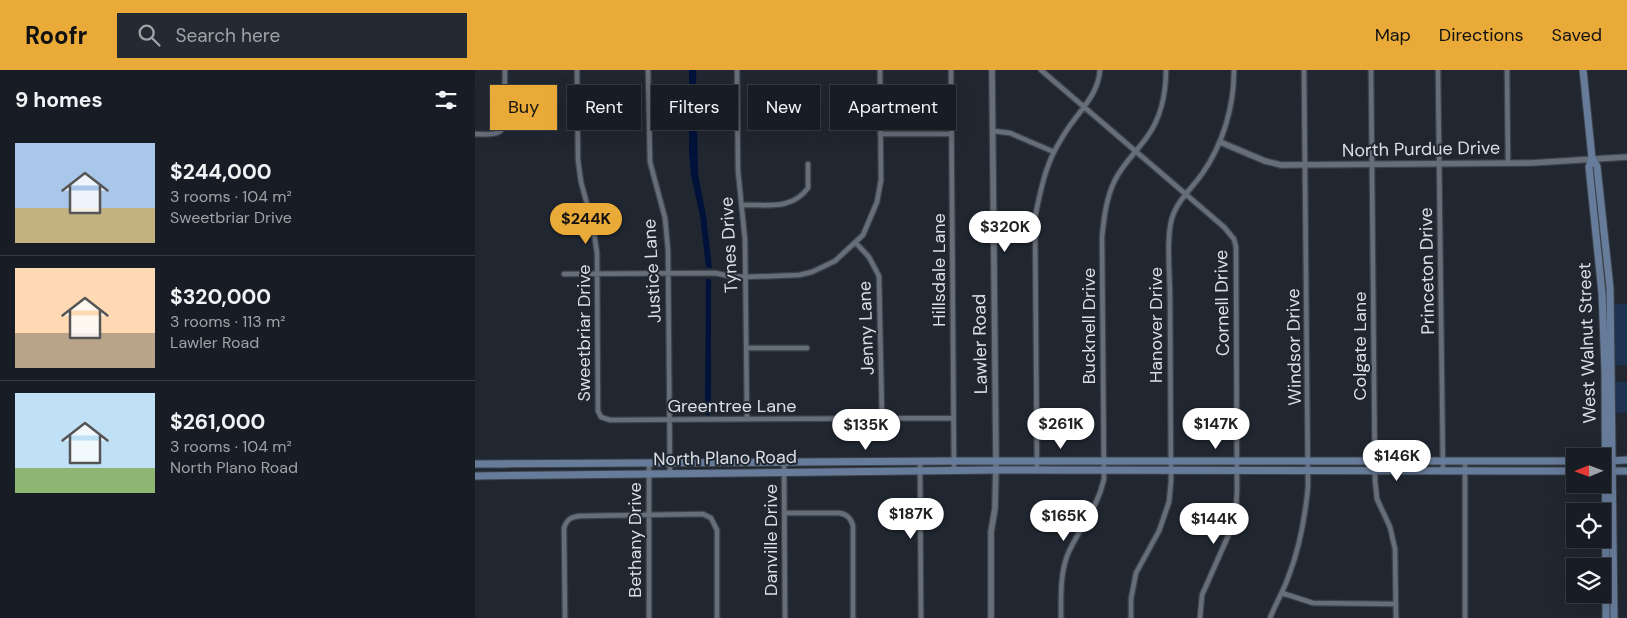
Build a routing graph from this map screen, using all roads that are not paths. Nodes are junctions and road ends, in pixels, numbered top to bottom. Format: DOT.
graph roads {
  1 [pos="505,70"];
  2 [pos="577,70"];
  3 [pos="648,70"];
  4 [pos="737,70"];
  5 [pos="880,70"];
  6 [pos="951,70"];
  7 [pos="993,70"];
  8 [pos="1041,70"];
  9 [pos="1100,70"];
  10 [pos="1166,70"];
  11 [pos="1234,70"];
  12 [pos="1304,70"];
  13 [pos="1371,70"];
  14 [pos="1438,70"];
  15 [pos="1507,70"];
  16 [pos="1583,70"];
  17 [pos="1084,107"];
  18 [pos="993,132"];
  19 [pos="475,134"];
  20 [pos="880,134"];
  21 [pos="951,134"];
  22 [pos="1220,142"];
  23 [pos="1136,150"];
  24 [pos="1054,152"];
  25 [pos="1627,157"];
  26 [pos="1591,158"];
  27 [pos="1509,163"];
  28 [pos="809,164"];
  29 [pos="1439,164"];
  30 [pos="1305,165"];
  31 [pos="1372,165"];
  32 [pos="1186,194"];
  33 [pos="741,205"];
  34 [pos="856,243"];
  35 [pos="669,273"];
  36 [pos="564,274"];
  37 [pos="597,274"];
  38 [pos="746,277"];
  39 [pos="746,348"];
  40 [pos="807,348"];
  41 [pos="601,417"];
  42 [pos="882,418"];
  43 [pos="953,418"];
  44 [pos="747,419"];
  45 [pos="669,420"];
  46 [pos="1607,448"];
  47 [pos="954,460"];
  48 [pos="1534,460"];
  49 [pos="1627,460"];
  50 [pos="996,461"];
  51 [pos="1037,461"];
  52 [pos="1104,461"];
  53 [pos="1171,461"];
  54 [pos="1238,461"];
  55 [pos="1375,461"];
  56 [pos="1442,461"];
  57 [pos="1465,461"];
  58 [pos="1566,461"];
  59 [pos="1611,461"];
  60 [pos="784,462"];
  61 [pos="920,462"];
  62 [pos="1308,462"];
  63 [pos="649,463"];
  64 [pos="670,463"];
  65 [pos="475,464"];
  66 [pos="996,470"];
  67 [pos="1037,470"];
  68 [pos="1171,470"];
  69 [pos="1238,470"];
  70 [pos="1308,470"];
  71 [pos="1375,470"];
  72 [pos="1611,470"];
  73 [pos="954,471"];
  74 [pos="1103,471"];
  75 [pos="1443,471"];
  76 [pos="1465,471"];
  77 [pos="1505,471"];
  78 [pos="1542,471"];
  79 [pos="1566,471"];
  80 [pos="1627,471"];
  81 [pos="784,472"];
  82 [pos="920,472"];
  83 [pos="649,473"];
  84 [pos="670,473"];
  85 [pos="475,476"];
  86 [pos="1607,493"];
  87 [pos="1608,493"];
  88 [pos="785,513"];
  89 [pos="648,514"];
  90 [pos="1281,593"];
  91 [pos="1396,604"];
  92 [pos="565,618"];
  93 [pos="649,618"];
  94 [pos="717,618"];
  95 [pos="785,618"];
  96 [pos="853,618"];
  97 [pos="921,618"];
  98 [pos="991,618"];
  99 [pos="1061,618"];
  100 [pos="1131,618"];
  101 [pos="1200,618"];
  102 [pos="1270,618"];
  103 [pos="1396,618"];
  104 [pos="1465,618"];
  105 [pos="1606,618"];
  106 [pos="1614,618"];
  1 -- 19 [label="street"];
  2 -- 37 [label="street, Sweetbriar Drive"];
  3 -- 35 [label="street, Justice Lane"];
  4 -- 33 [label="street, Tynes Drive"];
  5 -- 20 [label="street"];
  6 -- 21 [label="street, Hillsdale Lane"];
  7 -- 18 [label="street, Lawler Road"];
  8 -- 17 [label="street, Cornell Drive"];
  9 -- 17 [label="street"];
  10 -- 23 [label="street, Bucknell Drive"];
  11 -- 22 [label="street, Hanover Drive"];
  12 -- 30 [label="street, Windsor Drive"];
  13 -- 31 [label="street, Colgate Lane"];
  14 -- 29 [label="street, Princeton Drive"];
  15 -- 27 [label="street"];
  16 -- 26 [label="main road, West Walnut Street"];
  17 -- 23 [label="street, Cornell Drive"];
  17 -- 24 [label="street"];
  18 -- 24 [label="street"];
  18 -- 50 [label="street, Lawler Road"];
  20 -- 21 [label="street"];
  20 -- 34 [label="street"];
  21 -- 43 [label="street, Hillsdale Lane"];
  22 -- 30 [label="street, North Purdue Drive"];
  22 -- 32 [label="street, Hanover Drive"];
  23 -- 32 [label="street, Cornell Drive"];
  23 -- 52 [label="street, Bucknell Drive"];
  24 -- 51 [label="street"];
  25 -- 26 [label="street, North Purdue Drive"];
  26 -- 27 [label="street, North Purdue Drive"];
  26 -- 46 [label="main road, West Walnut Street"];
  27 -- 29 [label="street, North Purdue Drive"];
  28 -- 33 [label="street"];
  29 -- 31 [label="street, North Purdue Drive"];
  29 -- 56 [label="street, Princeton Drive"];
  30 -- 31 [label="street, North Purdue Drive"];
  30 -- 62 [label="street, Windsor Drive"];
  31 -- 55 [label="street, Colgate Lane"];
  32 -- 53 [label="street, Hanover Drive"];
  32 -- 54 [label="street, Cornell Drive"];
  33 -- 38 [label="street, Tynes Drive"];
  34 -- 38 [label="street"];
  34 -- 42 [label="street, Jenny Lane"];
  35 -- 37 [label="street"];
  35 -- 38 [label="street"];
  35 -- 45 [label="street, Justice Lane"];
  36 -- 37 [label="street"];
  37 -- 41 [label="street, Sweetbriar Drive"];
  38 -- 39 [label="street, Tynes Drive"];
  39 -- 40 [label="street"];
  39 -- 44 [label="street, Tynes Drive"];
  41 -- 45 [label="street, Greentree Lane"];
  42 -- 43 [label="street, Greentree Lane"];
  42 -- 44 [label="street, Greentree Lane"];
  43 -- 47 [label="street, Hillsdale Lane"];
  44 -- 45 [label="street, Greentree Lane"];
  45 -- 64 [label="street, Justice Lane"];
  47 -- 50 [label="main road, North Plano Road"];
  47 -- 61 [label="main road, North Plano Road"];
  47 -- 73 [label="street, Hillsdale Lane"];
  48 -- 57 [label="main road, North Plano Road"];
  48 -- 58 [label="main road, North Plano Road"];
  48 -- 77 [label="main road"];
  48 -- 78 [label="main road"];
  49 -- 59 [label="main road"];
  50 -- 51 [label="main road, North Plano Road"];
  50 -- 66 [label="street, Lawler Road"];
  51 -- 52 [label="main road, North Plano Road"];
  51 -- 67 [label="street"];
  52 -- 53 [label="main road, North Plano Road"];
  52 -- 74 [label="street, Bucknell Drive"];
  53 -- 54 [label="main road, North Plano Road"];
  53 -- 68 [label="street, Hanover Drive"];
  54 -- 62 [label="main road, North Plano Road"];
  54 -- 69 [label="street, Cornell Drive"];
  55 -- 56 [label="main road, North Plano Road"];
  55 -- 62 [label="main road, North Plano Road"];
  55 -- 71 [label="street, Colgate Lane"];
  56 -- 57 [label="main road, North Plano Road"];
  56 -- 75 [label="street, Princeton Drive"];
  57 -- 76 [label="street"];
  60 -- 61 [label="main road, North Plano Road"];
  60 -- 64 [label="main road, North Plano Road"];
  60 -- 81 [label="street, Danville Drive"];
  61 -- 82 [label="street"];
  62 -- 70 [label="street, Windsor Drive"];
  63 -- 64 [label="main road, North Plano Road"];
  63 -- 65 [label="main road, North Plano Road"];
  63 -- 83 [label="street, Bethany Drive"];
  64 -- 84 [label="street, Justice Lane"];
  66 -- 67 [label="main road, North Plano Road"];
  66 -- 73 [label="main road, North Plano Road"];
  66 -- 98 [label="street, Lawler Road"];
  67 -- 74 [label="main road, North Plano Road"];
  68 -- 69 [label="main road, North Plano Road"];
  68 -- 74 [label="main road, North Plano Road"];
  68 -- 100 [label="street, Hanover Drive"];
  69 -- 70 [label="main road, North Plano Road"];
  69 -- 101 [label="street, Cornell Drive"];
  70 -- 71 [label="main road, North Plano Road"];
  70 -- 90 [label="street, Windsor Drive"];
  71 -- 75 [label="main road, North Plano Road"];
  71 -- 91 [label="street, Colgate Lane"];
  72 -- 80 [label="main road"];
  73 -- 82 [label="main road, North Plano Road"];
  74 -- 99 [label="street, Bucknell Drive"];
  75 -- 76 [label="main road, North Plano Road"];
  76 -- 77 [label="main road, North Plano Road"];
  76 -- 104 [label="street"];
  77 -- 78 [label="main road, North Plano Road"];
  78 -- 79 [label="main road, North Plano Road"];
  81 -- 82 [label="main road, North Plano Road"];
  81 -- 84 [label="main road, North Plano Road"];
  81 -- 88 [label="street, Danville Drive"];
  82 -- 97 [label="street"];
  83 -- 84 [label="main road, North Plano Road"];
  83 -- 85 [label="main road, North Plano Road"];
  83 -- 89 [label="street, Bethany Drive"];
  86 -- 105 [label="main road, West Walnut Street"];
  87 -- 106 [label="main road"];
  88 -- 95 [label="street, Danville Drive"];
  88 -- 96 [label="street"];
  89 -- 92 [label="street"];
  89 -- 93 [label="street, Bethany Drive"];
  89 -- 94 [label="street"];
  90 -- 91 [label="street"];
  90 -- 102 [label="street, Windsor Drive"];
  91 -- 103 [label="street, Colgate Lane"];
}
